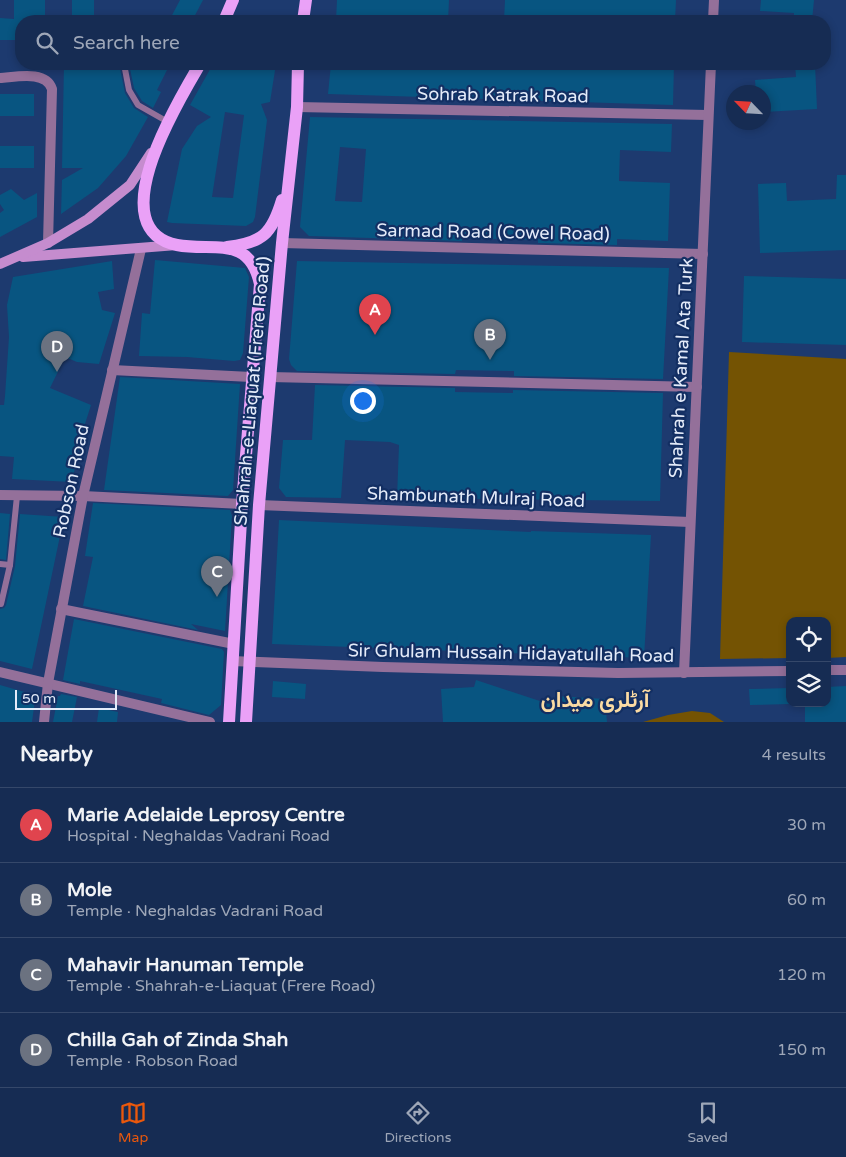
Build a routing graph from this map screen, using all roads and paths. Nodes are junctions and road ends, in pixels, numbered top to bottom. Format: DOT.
graph roads {
  1 [pos="233,0"];
  2 [pos="306,0"];
  3 [pos="714,0"];
  4 [pos="227,15"];
  5 [pos="304,15"];
  6 [pos="713,15"];
  7 [pos="125,70"];
  8 [pos="197,70"];
  9 [pos="297,70"];
  10 [pos="711,70"];
  11 [pos="0,78"];
  12 [pos="297,107"];
  13 [pos="708,115"];
  14 [pos="168,122"];
  15 [pos="160,139"];
  16 [pos="293,154"];
  17 [pos="48,242"];
  18 [pos="282,244"];
  19 [pos="177,245"];
  20 [pos="227,247"];
  21 [pos="141,249"];
  22 [pos="703,254"];
  23 [pos="12,258"];
  24 [pos="0,264"];
  25 [pos="112,370"];
  26 [pos="251,377"];
  27 [pos="270,377"];
  28 [pos="697,387"];
  29 [pos="0,495"];
  30 [pos="17,496"];
  31 [pos="83,496"];
  32 [pos="242,504"];
  33 [pos="259,505"];
  34 [pos="690,522"];
  35 [pos="0,564"];
  36 [pos="10,565"];
  37 [pos="1,604"];
  38 [pos="61,609"];
  39 [pos="234,644"];
  40 [pos="232,661"];
  41 [pos="250,663"];
  42 [pos="786,670"];
  43 [pos="831,670"];
  44 [pos="846,670"];
  45 [pos="0,672"];
  46 [pos="684,673"];
  47 [pos="48,683"];
  48 [pos="44,722"];
  49 [pos="210,722"];
  50 [pos="230,722"];
  51 [pos="246,722"];
  1 -- 4 [label="main road"];
  2 -- 5 [label="main road"];
  3 -- 6 [label="street"];
  7 -- 14 [label="lane"];
  8 -- 14 [label="main road, Shahrah-e-Liaquat (Frere Road)"];
  9 -- 12 [label="main road, Shahrah-e-Liaquat (Frere Road)"];
  10 -- 13 [label="street, Shahrah e Kamal Ata Turk"];
  11 -- 17 [label="street"];
  12 -- 13 [label="street, Sohrab Katrak Road"];
  12 -- 16 [label="main road, Shahrah-e-Liaquat (Frere Road)"];
  13 -- 22 [label="street, Shahrah e Kamal Ata Turk"];
  14 -- 15 [label="main road, Shahrah-e-Liaquat (Frere Road)"];
  15 -- 17 [label="main road"];
  15 -- 19 [label="main road, Shahrah-e-Liaquat (Frere Road)"];
  16 -- 18 [label="main road, Shahrah-e-Liaquat (Frere Road)"];
  16 -- 20 [label="main road"];
  17 -- 23 [label="main road"];
  18 -- 22 [label="street, Sarmad Road (Cowel Road)"];
  18 -- 27 [label="main road, Shahrah-e-Liaquat (Frere Road)"];
  19 -- 20 [label="main road, Shahrah-e-Liaquat (Frere Road)"];
  19 -- 21 [label="main road"];
  20 -- 26 [label="main road, Shahrah-e-Liaquat (Frere Road)"];
  21 -- 23 [label="main road"];
  21 -- 25 [label="street, Robson Road"];
  22 -- 28 [label="street, Shahrah e Kamal Ata Turk"];
  23 -- 24 [label="main road"];
  25 -- 26 [label="street"];
  25 -- 31 [label="street, Robson Road"];
  26 -- 32 [label="main road, Shahrah-e-Liaquat (Frere Road)"];
  27 -- 28 [label="street"];
  27 -- 33 [label="main road, Shahrah-e-Liaquat (Frere Road)"];
  28 -- 34 [label="street, Shahrah e Kamal Ata Turk"];
  29 -- 30 [label="street"];
  30 -- 31 [label="street"];
  30 -- 36 [label="lane"];
  31 -- 32 [label="street"];
  31 -- 38 [label="street, Robson Road"];
  32 -- 39 [label="main road, Shahrah-e-Liaquat (Frere Road)"];
  33 -- 34 [label="street, Shambunath Mulraj Road"];
  33 -- 41 [label="main road, Shahrah-e-Liaquat (Frere Road)"];
  34 -- 46 [label="street, Shahrah e Kamal Ata Turk"];
  35 -- 36 [label="lane"];
  36 -- 37 [label="lane"];
  38 -- 39 [label="street"];
  38 -- 47 [label="street, Robson Road"];
  39 -- 40 [label="main road, Shahrah-e-Liaquat (Frere Road)"];
  40 -- 41 [label="street, Sir Ghulam Hussain Hidayatullah Road"];
  40 -- 50 [label="main road, Shahrah-e-Liaquat (Frere Road)"];
  41 -- 46 [label="street, Sir Ghulam Hussain Hidayatullah Road"];
  41 -- 51 [label="main road, Shahrah-e-Liaquat (Frere Road)"];
  42 -- 46 [label="street, Sir Ghulam Hussain Hidayatullah Road"];
  43 -- 44 [label="street"];
  45 -- 47 [label="street"];
  47 -- 48 [label="street, Robson Road"];
  47 -- 49 [label="street"];
}
